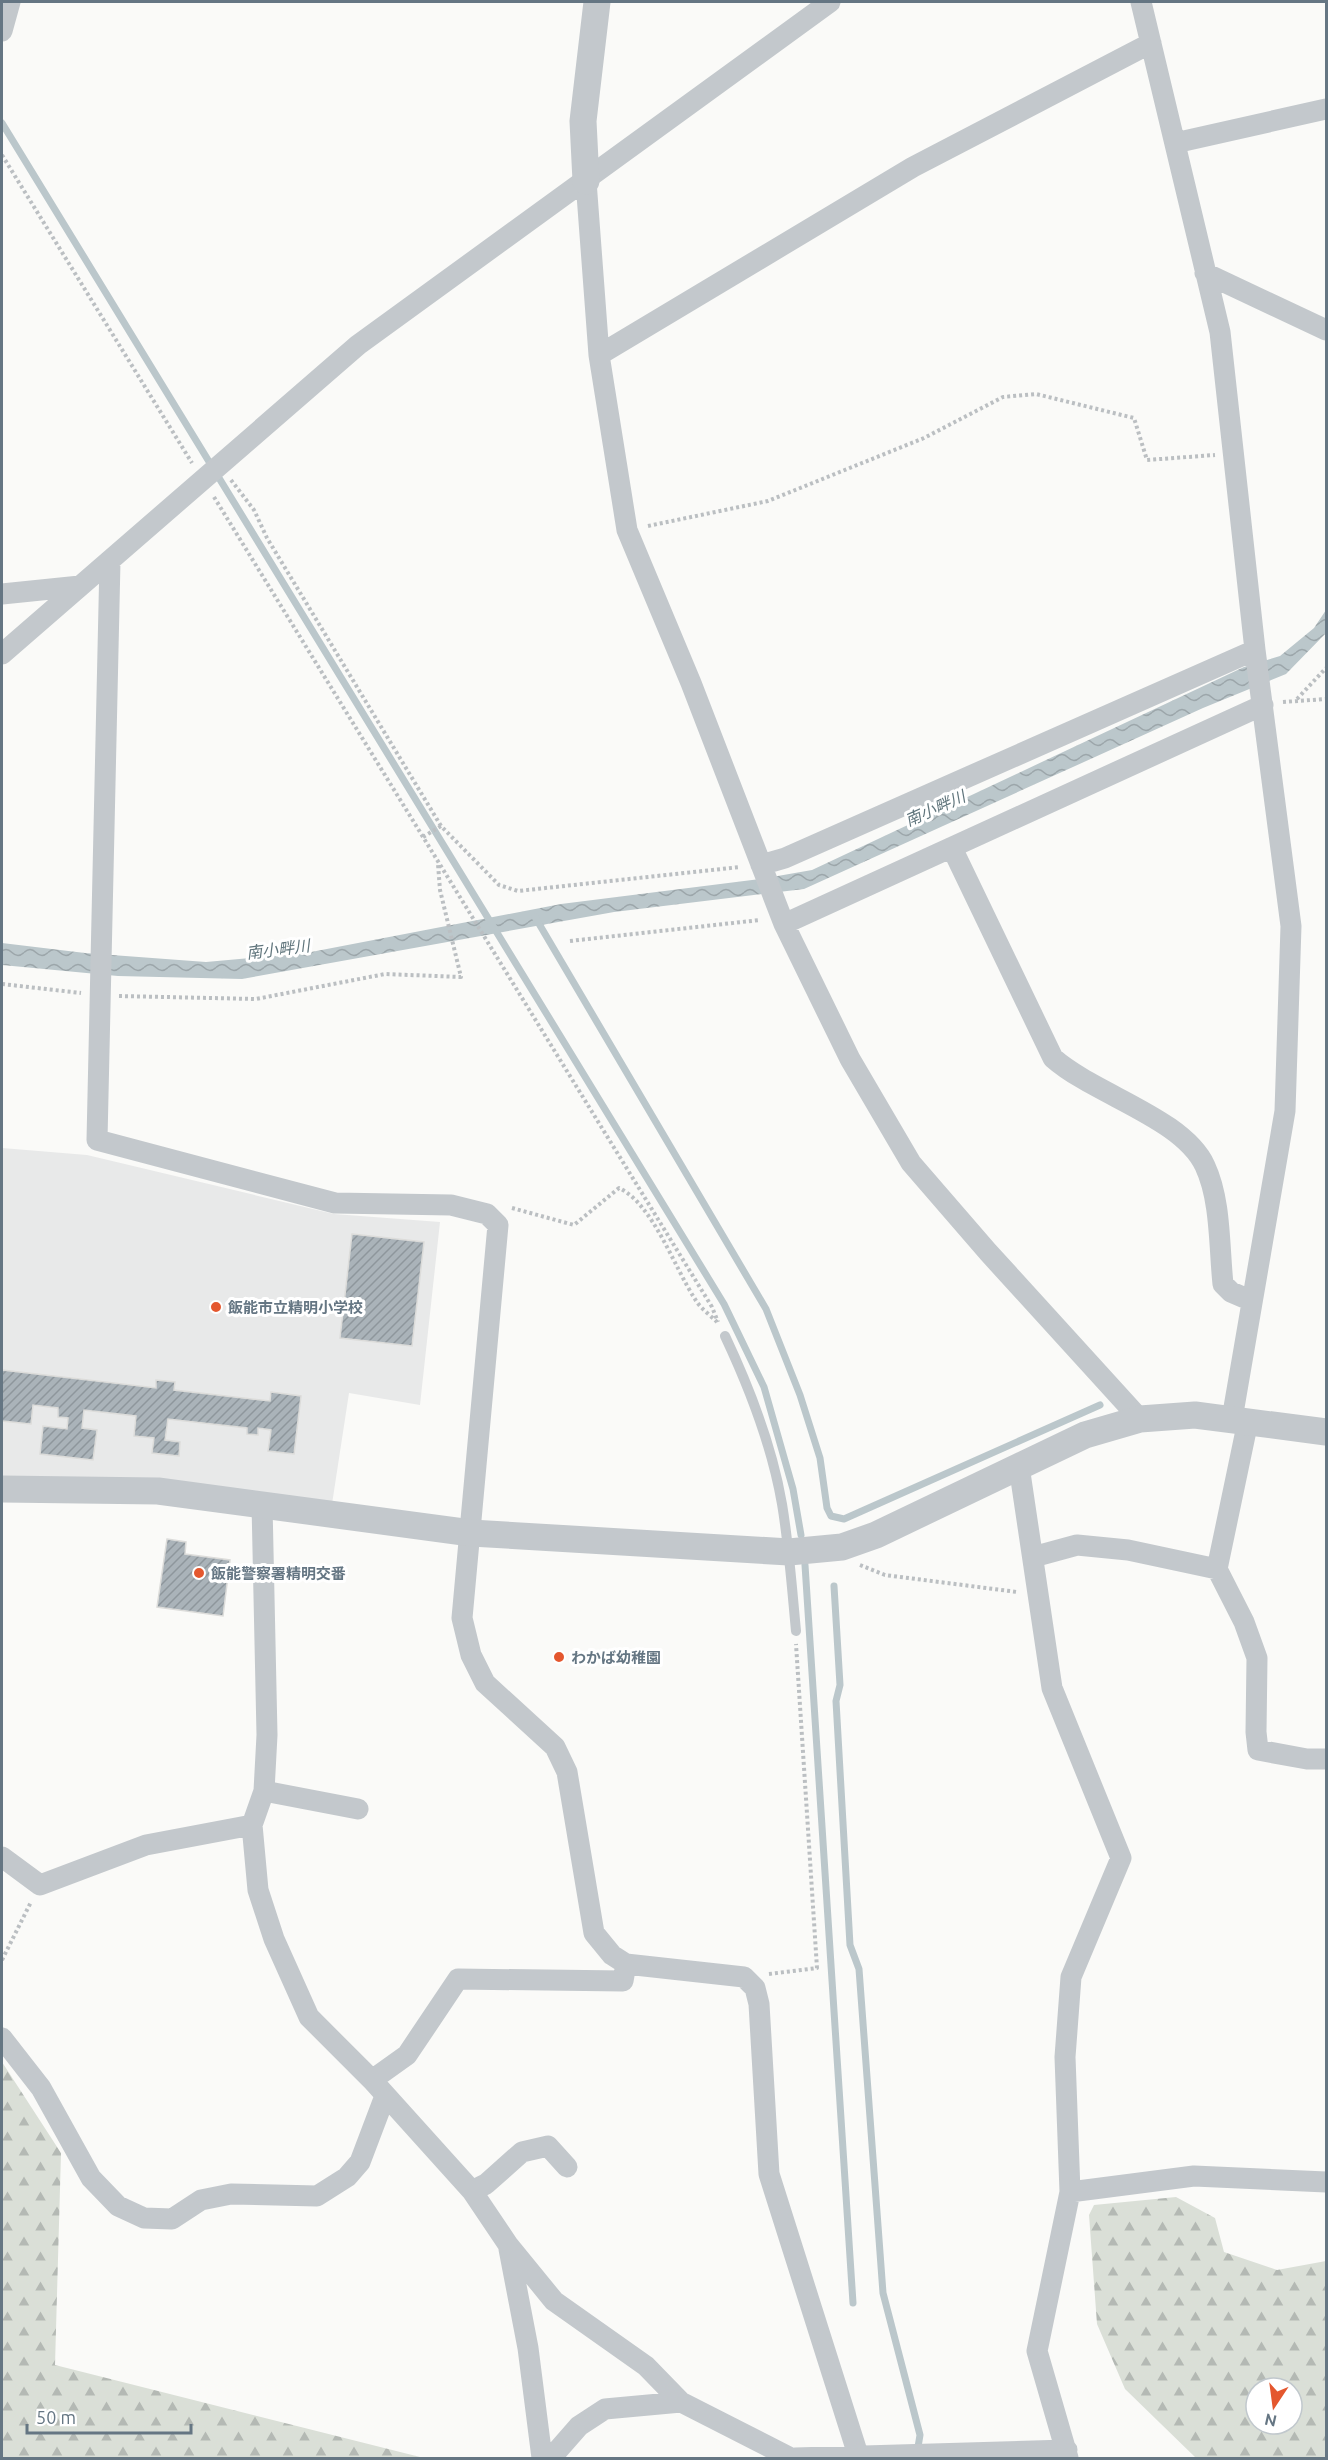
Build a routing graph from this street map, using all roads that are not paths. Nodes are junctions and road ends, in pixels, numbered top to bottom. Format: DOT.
graph roads {
  1 [pos="10,2"];
  2 [pos="597,2"];
  3 [pos="830,2"];
  4 [pos="1141,2"];
  5 [pos="2,31"];
  6 [pos="1151,43"];
  7 [pos="1326,109"];
  8 [pos="1175,142"];
  9 [pos="586,181"];
  10 [pos="1205,273"];
  11 [pos="1326,330"];
  12 [pos="599,356"];
  13 [pos="110,561"];
  14 [pos="80,586"];
  15 [pos="2,594"];
  16 [pos="1255,653"];
  17 [pos="2,654"];
  18 [pos="1262,701"];
  19 [pos="952,848"];
  20 [pos="762,868"];
  21 [pos="781,917"];
  22 [pos="1252,1301"];
  23 [pos="725,1336"];
  24 [pos="1140,1419"];
  25 [pos="1240,1420"];
  26 [pos="1326,1432"];
  27 [pos="1019,1466"];
  28 [pos="2,1489"];
  29 [pos="262,1504"];
  30 [pos="471,1533"];
  31 [pos="789,1552"];
  32 [pos="1033,1557"];
  33 [pos="1217,1569"];
  34 [pos="796,1631"];
  35 [pos="1326,1759"];
  36 [pos="264,1791"];
  37 [pos="358,1809"];
  38 [pos="252,1825"];
  39 [pos="2,1857"];
  40 [pos="626,1964"];
  41 [pos="2,2038"];
  42 [pos="378,2088"];
  43 [pos="567,2167"];
  44 [pos="1326,2182"];
  45 [pos="472,2191"];
  46 [pos="1070,2192"];
  47 [pos="509,2246"];
  48 [pos="681,2402"];
  49 [pos="1068,2454"];
  50 [pos="858,2457"];
  51 [pos="542,2458"];
  52 [pos="551,2458"];
  53 [pos="793,2458"];
  1 -- 5 [label="street"];
  2 -- 9 [label="street"];
  3 -- 9 [label="street"];
  4 -- 6 [label="street"];
  6 -- 8 [label="street"];
  6 -- 12 [label="street"];
  7 -- 8 [label="street"];
  8 -- 10 [label="street"];
  9 -- 12 [label="street"];
  9 -- 13 [label="street"];
  10 -- 11 [label="street"];
  10 -- 16 [label="street"];
  12 -- 20 [label="street"];
  13 -- 14 [label="street"];
  13 -- 30 [label="street"];
  14 -- 15 [label="street"];
  14 -- 17 [label="street"];
  16 -- 18 [label="street"];
  16 -- 20 [label="street"];
  18 -- 19 [label="street"];
  18 -- 22 [label="street"];
  19 -- 21 [label="street"];
  19 -- 22 [label="street"];
  20 -- 21 [label="street"];
  21 -- 24 [label="street"];
  22 -- 25 [label="street"];
  23 -- 31 [label="lane"];
  24 -- 25 [label="street"];
  24 -- 27 [label="street"];
  25 -- 26 [label="street"];
  25 -- 33 [label="street"];
  27 -- 31 [label="street"];
  27 -- 32 [label="street"];
  28 -- 29 [label="street"];
  29 -- 30 [label="street"];
  29 -- 36 [label="street"];
  30 -- 31 [label="street"];
  30 -- 40 [label="street"];
  31 -- 34 [label="lane"];
  32 -- 33 [label="street"];
  32 -- 46 [label="street"];
  33 -- 35 [label="street"];
  36 -- 37 [label="street"];
  36 -- 38 [label="street"];
  38 -- 39 [label="street"];
  38 -- 42 [label="street"];
  40 -- 42 [label="street"];
  40 -- 50 [label="street"];
  41 -- 42 [label="street"];
  42 -- 45 [label="street"];
  43 -- 45 [label="street"];
  44 -- 46 [label="street"];
  45 -- 47 [label="street"];
  46 -- 49 [label="street"];
  47 -- 48 [label="street"];
  47 -- 51 [label="street"];
  48 -- 52 [label="street"];
  48 -- 53 [label="street"];
  49 -- 50 [label="street"];
  50 -- 53 [label="street"];
}
